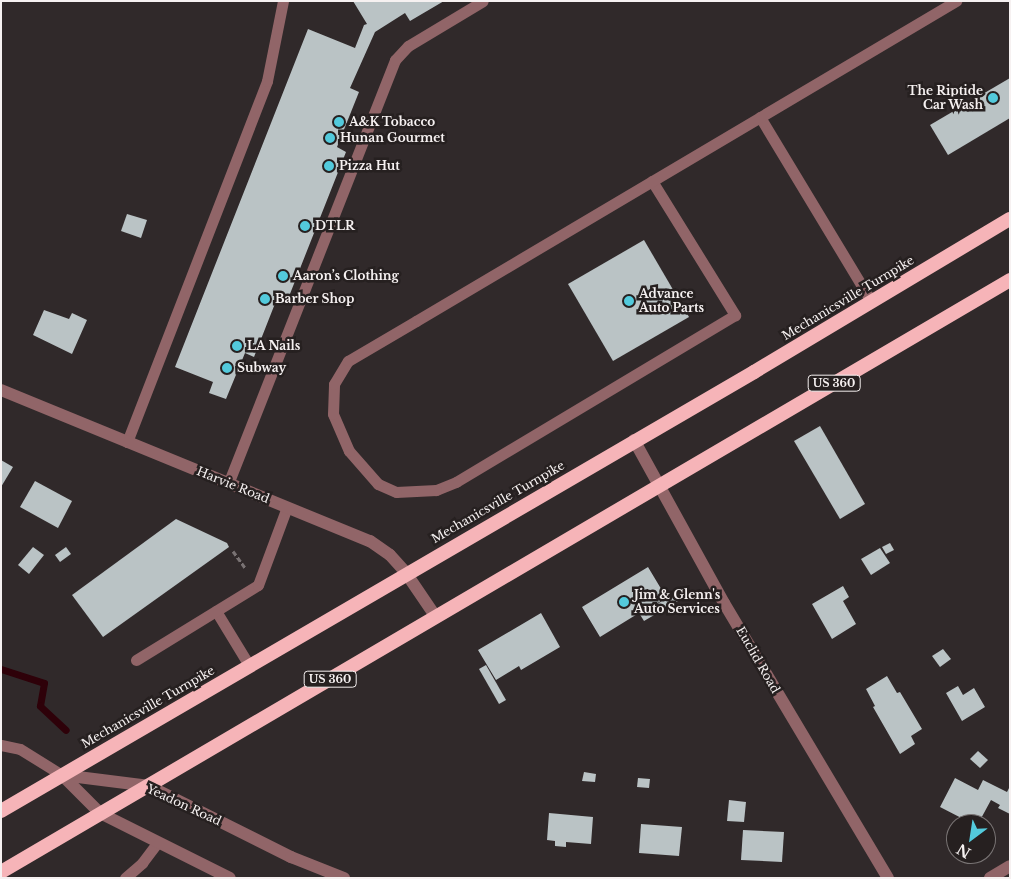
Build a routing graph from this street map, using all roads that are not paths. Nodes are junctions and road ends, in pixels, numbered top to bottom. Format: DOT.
graph roads {
  1 [pos="283,1"];
  2 [pos="483,1"];
  3 [pos="956,1"];
  4 [pos="760,117"];
  5 [pos="652,181"];
  6 [pos="1010,219"];
  7 [pos="1010,280"];
  8 [pos="872,301"];
  9 [pos="1,390"];
  10 [pos="634,440"];
  11 [pos="127,442"];
  12 [pos="228,484"];
  13 [pos="658,486"];
  14 [pos="287,507"];
  15 [pos="406,572"];
  16 [pos="216,611"];
  17 [pos="436,617"];
  18 [pos="136,660"];
  19 [pos="249,665"];
  20 [pos="1,745"];
  21 [pos="62,775"];
  22 [pos="149,786"];
  23 [pos="1,810"];
  24 [pos="100,813"];
  25 [pos="158,842"];
  26 [pos="1010,866"];
  27 [pos="1,872"];
  28 [pos="125,878"];
  29 [pos="230,878"];
  30 [pos="344,878"];
  31 [pos="888,878"];
  32 [pos="990,878"];
  1 -- 11 [label="lane"];
  2 -- 12 [label="lane"];
  3 -- 4 [label="lane"];
  4 -- 5 [label="lane"];
  4 -- 8 [label="lane"];
  5 -- 5 [label="lane"];
  6 -- 8 [label="highway, Mechanicsville Turnpike"];
  7 -- 13 [label="highway, US 360"];
  8 -- 10 [label="highway, Mechanicsville Turnpike"];
  9 -- 11 [label="street, Harvie Road"];
  10 -- 13 [label="street, Euclid Road"];
  10 -- 15 [label="highway, Mechanicsville Turnpike"];
  11 -- 12 [label="street, Harvie Road"];
  12 -- 14 [label="street, Harvie Road"];
  13 -- 17 [label="highway, US 360"];
  13 -- 31 [label="street, Euclid Road"];
  14 -- 15 [label="street, Harvie Road"];
  14 -- 16 [label="lane"];
  15 -- 17 [label="street, Harvie Road"];
  15 -- 19 [label="highway, Mechanicsville Turnpike"];
  16 -- 18 [label="lane"];
  16 -- 19 [label="lane"];
  17 -- 22 [label="highway, US 360"];
  19 -- 21 [label="highway, Mechanicsville Turnpike"];
  20 -- 21 [label="lane"];
  21 -- 22 [label="street, Yeadon Road"];
  21 -- 23 [label="highway, Mechanicsville Turnpike"];
  21 -- 24 [label="street"];
  22 -- 24 [label="highway, US 360"];
  22 -- 30 [label="street, Yeadon Road"];
  24 -- 25 [label="street"];
  24 -- 27 [label="highway, US 360"];
  25 -- 28 [label="lane"];
  25 -- 29 [label="street"];
  26 -- 32 [label="street"];
}
